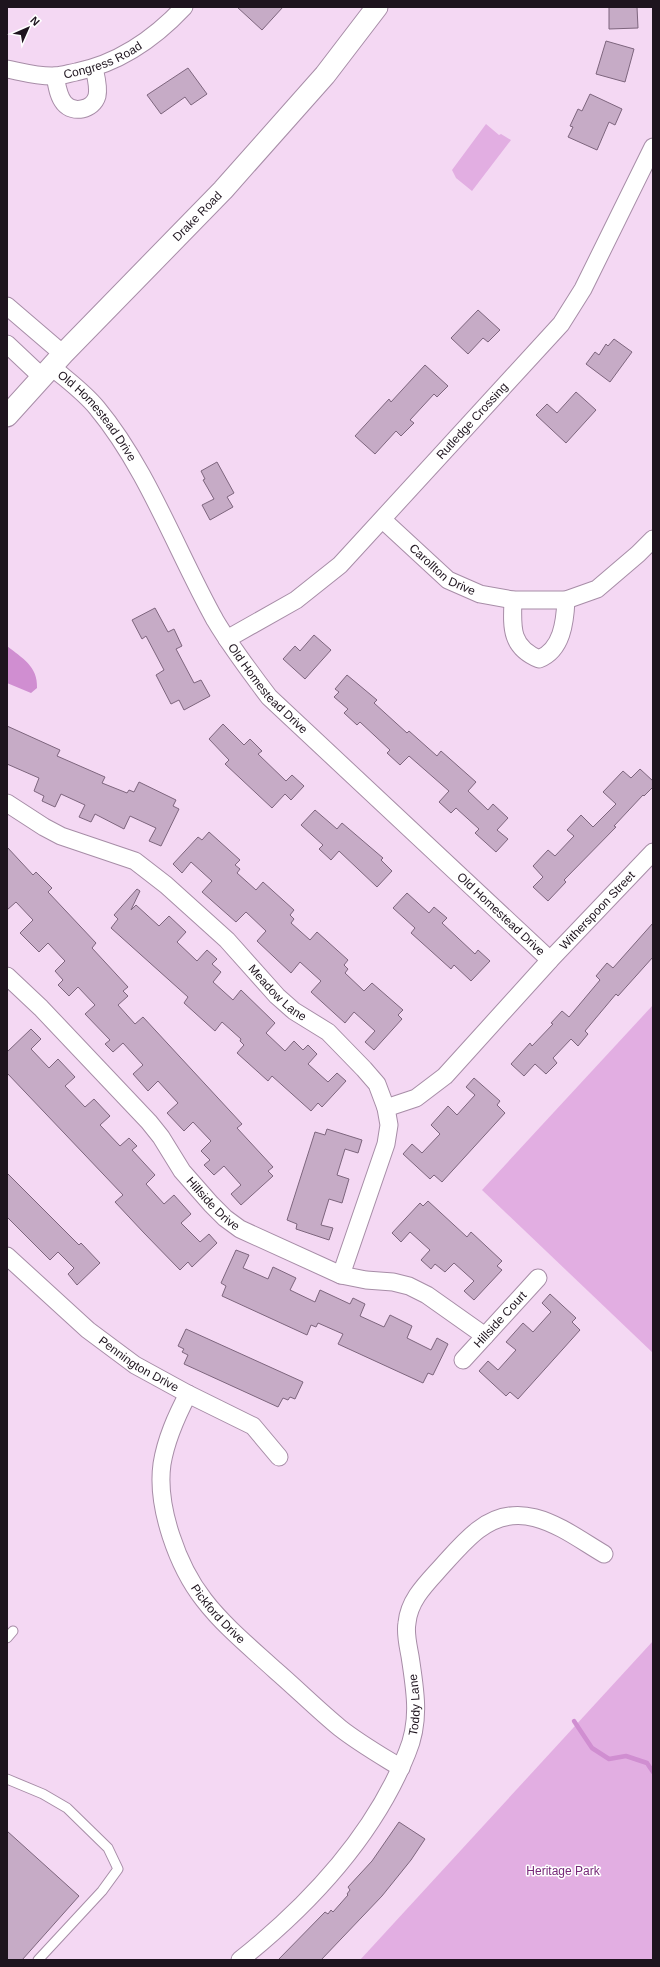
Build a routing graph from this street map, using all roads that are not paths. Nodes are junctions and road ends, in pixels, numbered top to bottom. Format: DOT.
graph roads {
  1 [pos="184,7"];
  2 [pos="377,7"];
  3 [pos="94,68"];
  4 [pos="7,69"];
  5 [pos="55,76"];
  6 [pos="653,147"];
  7 [pos="7,306"];
  8 [pos="7,344"];
  9 [pos="52,366"];
  10 [pos="7,416"];
  11 [pos="383,520"];
  12 [pos="653,539"];
  13 [pos="513,600"];
  14 [pos="566,600"];
  15 [pos="227,639"];
  16 [pos="7,803"];
  17 [pos="653,852"];
  18 [pos="550,960"];
  19 [pos="7,976"];
  20 [pos="386,1108"];
  21 [pos="7,1256"];
  22 [pos="341,1274"];
  23 [pos="538,1278"];
  24 [pos="485,1336"];
  25 [pos="463,1360"];
  26 [pos="188,1394"];
  27 [pos="279,1457"];
  28 [pos="604,1554"];
  29 [pos="401,1768"];
  30 [pos="7,1779"];
  31 [pos="38,1960"];
  32 [pos="240,1960"];
  1 -- 3 [label="street, Congress Road"];
  2 -- 9 [label="street, Drake Road"];
  3 -- 5 [label="street, Congress Road"];
  3 -- 5 [label="street"];
  4 -- 5 [label="street, Congress Road"];
  6 -- 11 [label="street, Rutledge Crossing"];
  7 -- 9 [label="street, Old Homestead Drive"];
  8 -- 9 [label="street, Old Homestead Drive"];
  9 -- 10 [label="street, Drake Road"];
  9 -- 15 [label="street, Old Homestead Drive"];
  11 -- 13 [label="street, Carollton Drive"];
  11 -- 15 [label="street, Rutledge Crossing"];
  12 -- 14 [label="street, Carollton Drive"];
  13 -- 14 [label="street, Carollton Drive"];
  13 -- 14 [label="street"];
  15 -- 18 [label="street, Old Homestead Drive"];
  16 -- 20 [label="street, Meadow Lane"];
  17 -- 18 [label="street, Witherspoon Street"];
  18 -- 20 [label="street, Witherspoon Street"];
  19 -- 22 [label="street, Hillside Drive"];
  20 -- 22 [label="street, Meadow Lane"];
  21 -- 26 [label="street, Pennington Drive"];
  22 -- 24 [label="street, Hillside Drive"];
  23 -- 24 [label="street, Hillside Court"];
  24 -- 25 [label="street, Hillside Court"];
  26 -- 27 [label="street, Pennington Drive"];
  26 -- 29 [label="street, Pickford Drive"];
  28 -- 29 [label="street, Toddy Lane"];
  29 -- 32 [label="street, Toddy Lane"];
  30 -- 31 [label="lane"];
}
